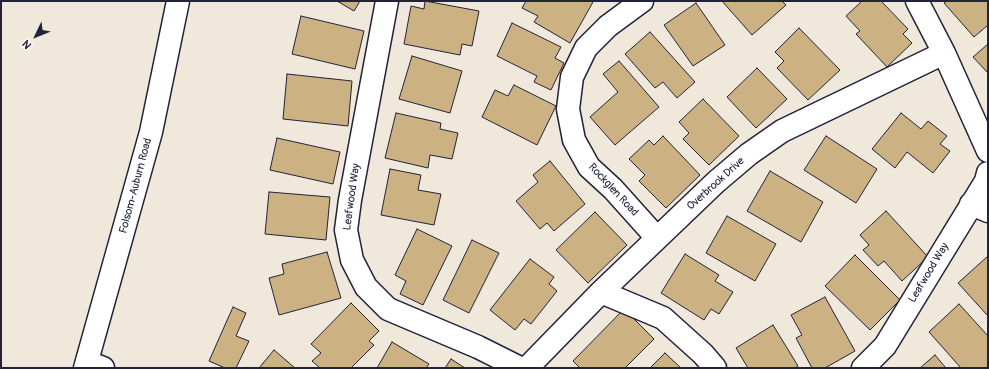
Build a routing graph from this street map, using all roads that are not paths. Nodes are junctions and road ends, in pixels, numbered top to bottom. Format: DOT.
graph roads {
  1 [pos="178,1"];
  2 [pos="387,1"];
  3 [pos="642,1"];
  4 [pos="917,1"];
  5 [pos="944,53"];
  6 [pos="988,151"];
  7 [pos="988,173"];
  8 [pos="980,207"];
  9 [pos="657,238"];
  10 [pos="601,292"];
  11 [pos="92,366"];
  12 [pos="520,368"];
  13 [pos="527,368"];
  14 [pos="715,368"];
  15 [pos="863,368"];
  1 -- 11 [label="street, Folsom-Auburn Road"];
  2 -- 12 [label="street, Leafwood Way"];
  3 -- 9 [label="street, Rockglen Road"];
  4 -- 5 [label="street"];
  5 -- 6 [label="street"];
  5 -- 9 [label="street, Overbrook Drive"];
  7 -- 8 [label="street, Leafwood Way"];
  8 -- 15 [label="street, Leafwood Way"];
  9 -- 10 [label="street, Overbrook Drive"];
  10 -- 13 [label="street, Overbrook Drive"];
  10 -- 14 [label="street"];
}
